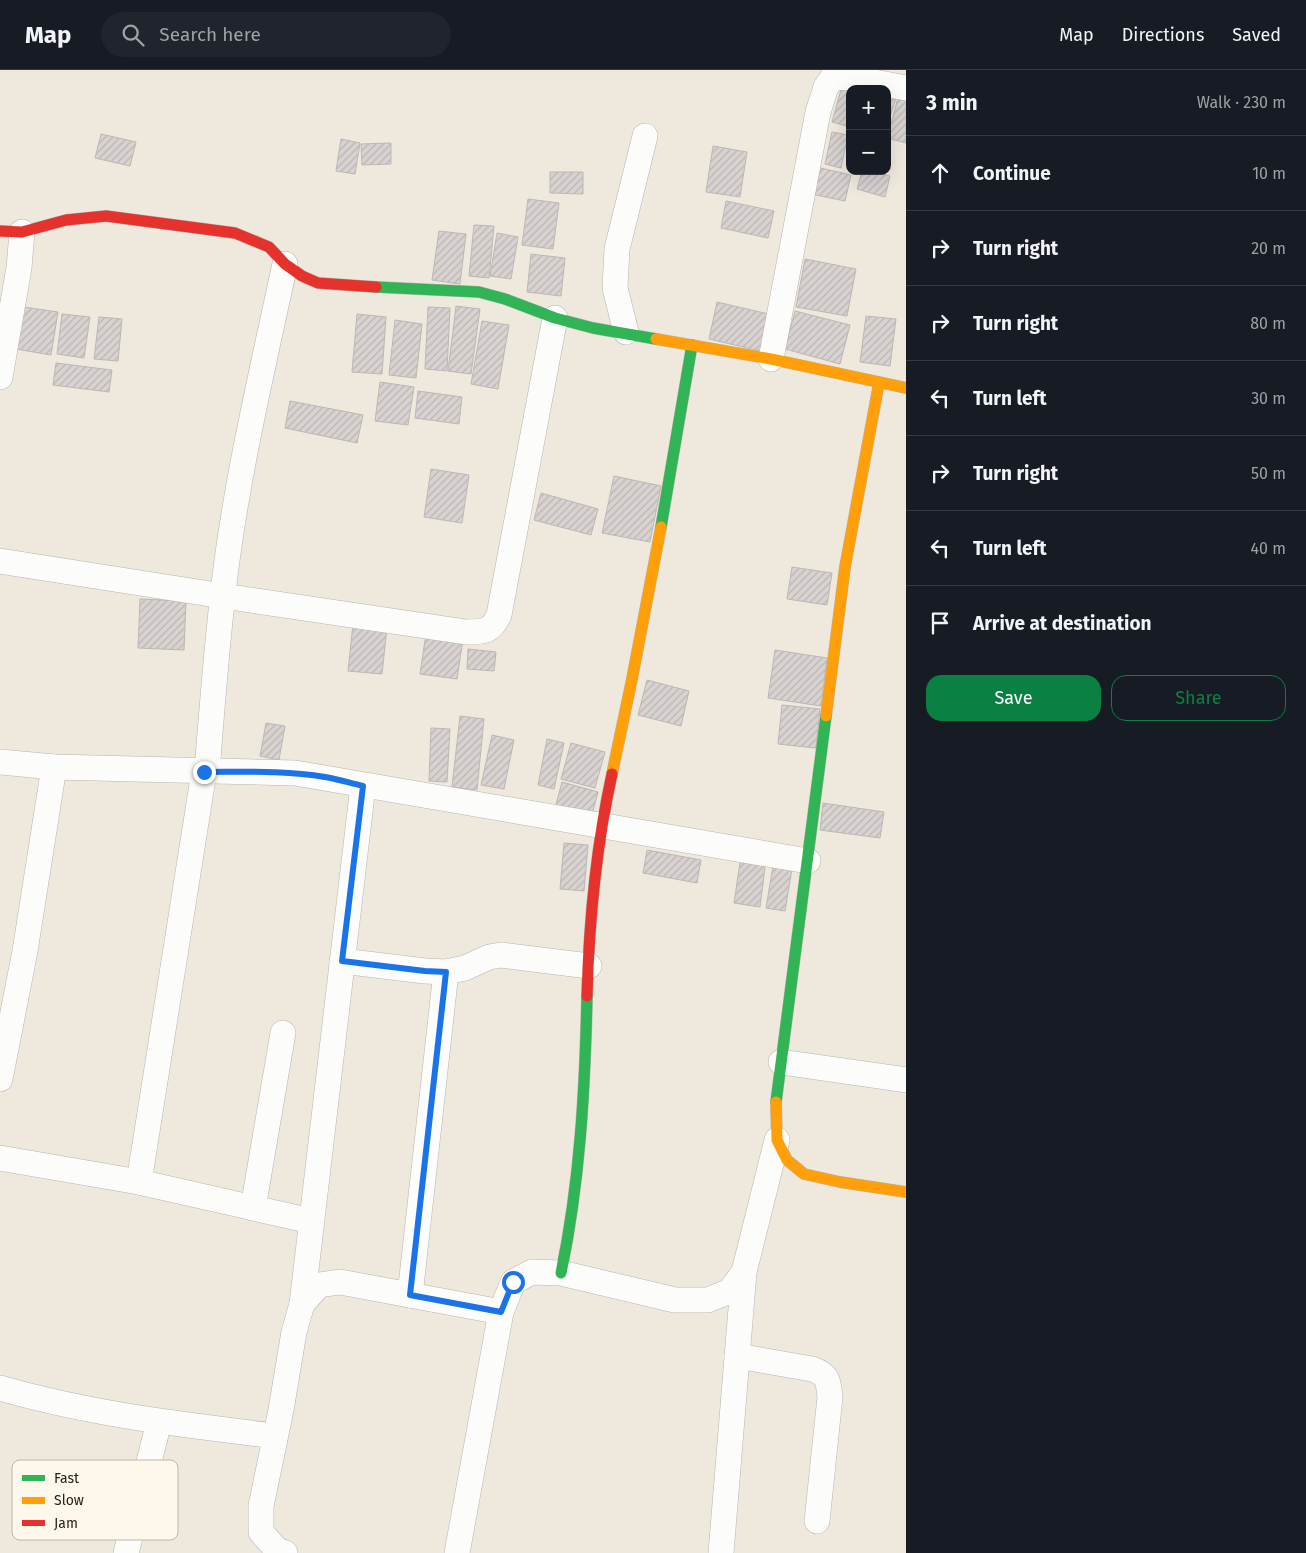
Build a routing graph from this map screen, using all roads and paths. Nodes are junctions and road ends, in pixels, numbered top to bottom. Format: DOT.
graph roads {
  1 [pos="906,88"];
  2 [pos="645,136"];
  3 [pos="11,232"];
  4 [pos="286,264"];
  5 [pos="555,318"];
  6 [pos="626,332"];
  7 [pos="692,344"];
  8 [pos="771,359"];
  9 [pos="0,377"];
  10 [pos="879,383"];
  11 [pos="906,388"];
  12 [pos="0,560"];
  13 [pos="222,596"];
  14 [pos="0,762"];
  15 [pos="54,767"];
  16 [pos="206,772"];
  17 [pos="363,786"];
  18 [pos="601,827"];
  19 [pos="808,861"];
  20 [pos="342,961"];
  21 [pos="589,966"];
  22 [pos="446,972"];
  23 [pos="284,1033"];
  24 [pos="781,1062"];
  25 [pos="0,1079"];
  26 [pos="906,1080"];
  27 [pos="777,1140"];
  28 [pos="0,1158"];
  29 [pos="139,1182"];
  30 [pos="906,1192"];
  31 [pos="253,1208"];
  32 [pos="311,1220"];
  33 [pos="744,1272"];
  34 [pos="561,1273"];
  35 [pos="410,1295"];
  36 [pos="302,1304"];
  37 [pos="501,1312"];
  38 [pos="737,1356"];
  39 [pos="1,1392"];
  40 [pos="159,1422"];
  41 [pos="275,1436"];
  42 [pos="149,1460"];
  43 [pos="816,1521"];
  44 [pos="129,1540"];
  45 [pos="126,1553"];
  46 [pos="285,1553"];
  47 [pos="457,1553"];
  48 [pos="721,1553"];
  1 -- 8 [label="street"];
  2 -- 6 [label="street"];
  3 -- 4 [label="street"];
  3 -- 9 [label="street"];
  4 -- 5 [label="street"];
  4 -- 13 [label="street"];
  5 -- 6 [label="street"];
  5 -- 13 [label="street"];
  6 -- 7 [label="street"];
  7 -- 8 [label="street"];
  7 -- 18 [label="street"];
  8 -- 10 [label="street"];
  10 -- 11 [label="street"];
  10 -- 19 [label="street"];
  12 -- 13 [label="street"];
  13 -- 16 [label="street"];
  14 -- 15 [label="street"];
  15 -- 16 [label="street"];
  15 -- 25 [label="street"];
  16 -- 17 [label="street"];
  16 -- 29 [label="street"];
  17 -- 18 [label="street"];
  17 -- 20 [label="street"];
  18 -- 19 [label="street"];
  18 -- 21 [label="street"];
  19 -- 24 [label="street"];
  20 -- 22 [label="street"];
  20 -- 32 [label="street"];
  21 -- 22 [label="street"];
  21 -- 34 [label="street"];
  22 -- 35 [label="street"];
  23 -- 31 [label="street"];
  24 -- 26 [label="street"];
  24 -- 27 [label="street"];
  27 -- 30 [label="street"];
  27 -- 33 [label="street"];
  28 -- 29 [label="street"];
  29 -- 31 [label="street"];
  31 -- 32 [label="street"];
  32 -- 36 [label="street"];
  33 -- 34 [label="street"];
  33 -- 38 [label="street"];
  34 -- 37 [label="street"];
  35 -- 36 [label="street"];
  35 -- 37 [label="street"];
  36 -- 41 [label="street"];
  37 -- 47 [label="street"];
  38 -- 43 [label="street"];
  38 -- 48 [label="street"];
  39 -- 40 [label="street"];
  40 -- 41 [label="street"];
  40 -- 42 [label="street"];
  41 -- 46 [label="street"];
  44 -- 45 [label="street"];
}
